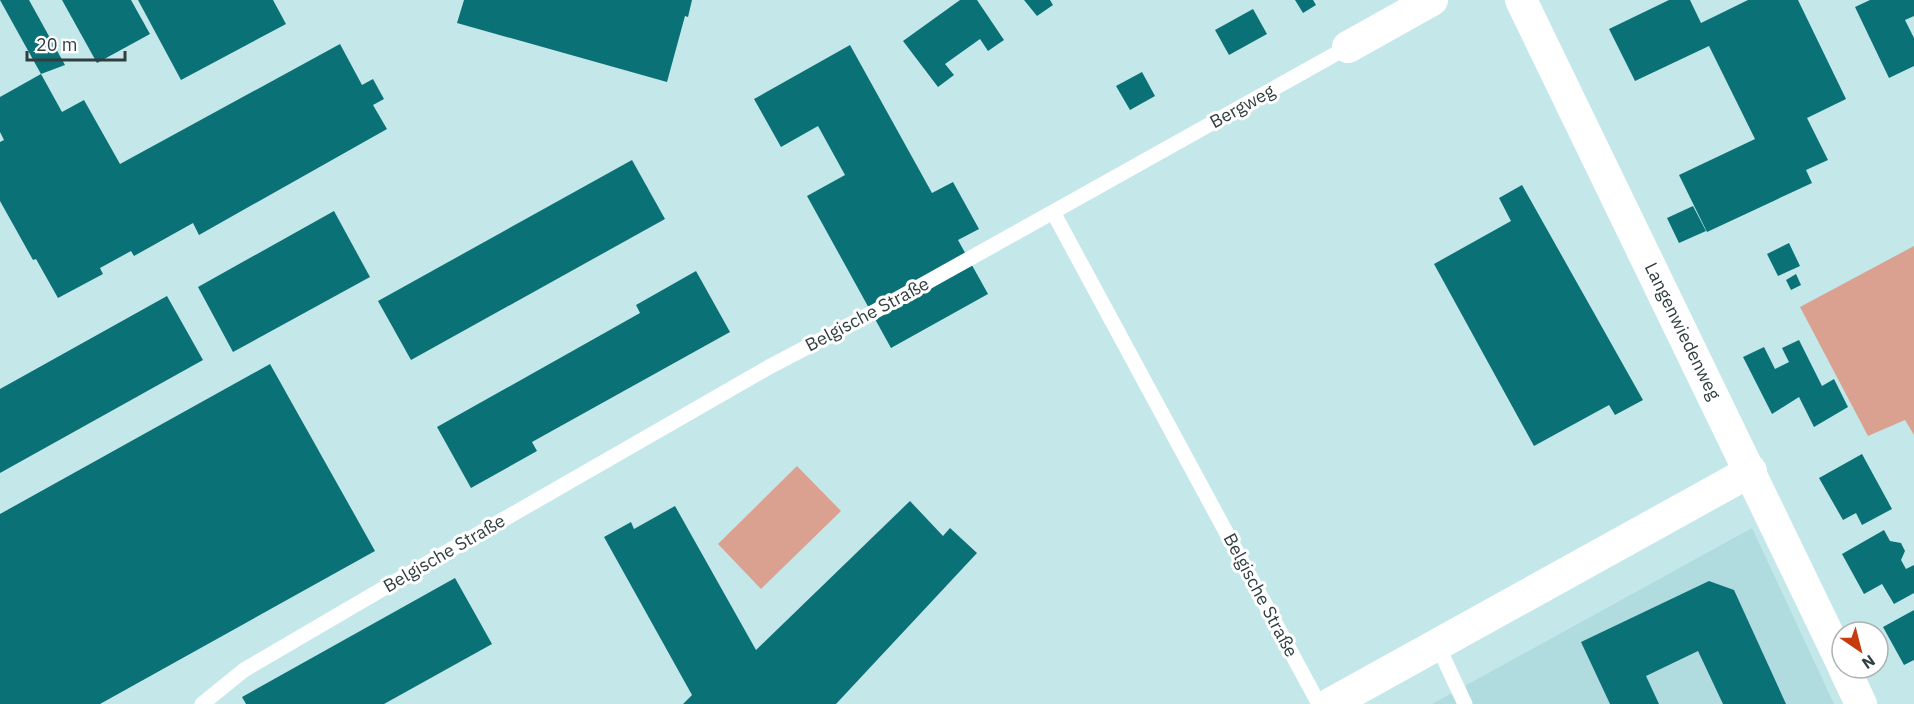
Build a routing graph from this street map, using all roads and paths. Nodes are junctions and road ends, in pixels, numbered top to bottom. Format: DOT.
graph roads {
  1 [pos="1432,0"];
  2 [pos="1521,0"];
  3 [pos="1348,47"];
  4 [pos="1053,212"];
  5 [pos="1751,471"];
  6 [pos="1830,638"];
  7 [pos="1437,644"];
  8 [pos="1850,680"];
  9 [pos="202,704"];
  10 [pos="1319,704"];
  11 [pos="1330,704"];
  12 [pos="1465,704"];
  13 [pos="1861,704"];
  1 -- 3 [label="street, Bergweg"];
  2 -- 5 [label="street, Langenwiedenweg"];
  3 -- 4 [label="lane, Bergweg"];
  4 -- 9 [label="lane, Belgische Straße"];
  4 -- 10 [label="lane, Belgische Straße"];
  5 -- 6 [label="street, Langenwiedenweg"];
  5 -- 7 [label="street"];
  7 -- 11 [label="street"];
  7 -- 12 [label="lane"];
  8 -- 13 [label="street"];
}
